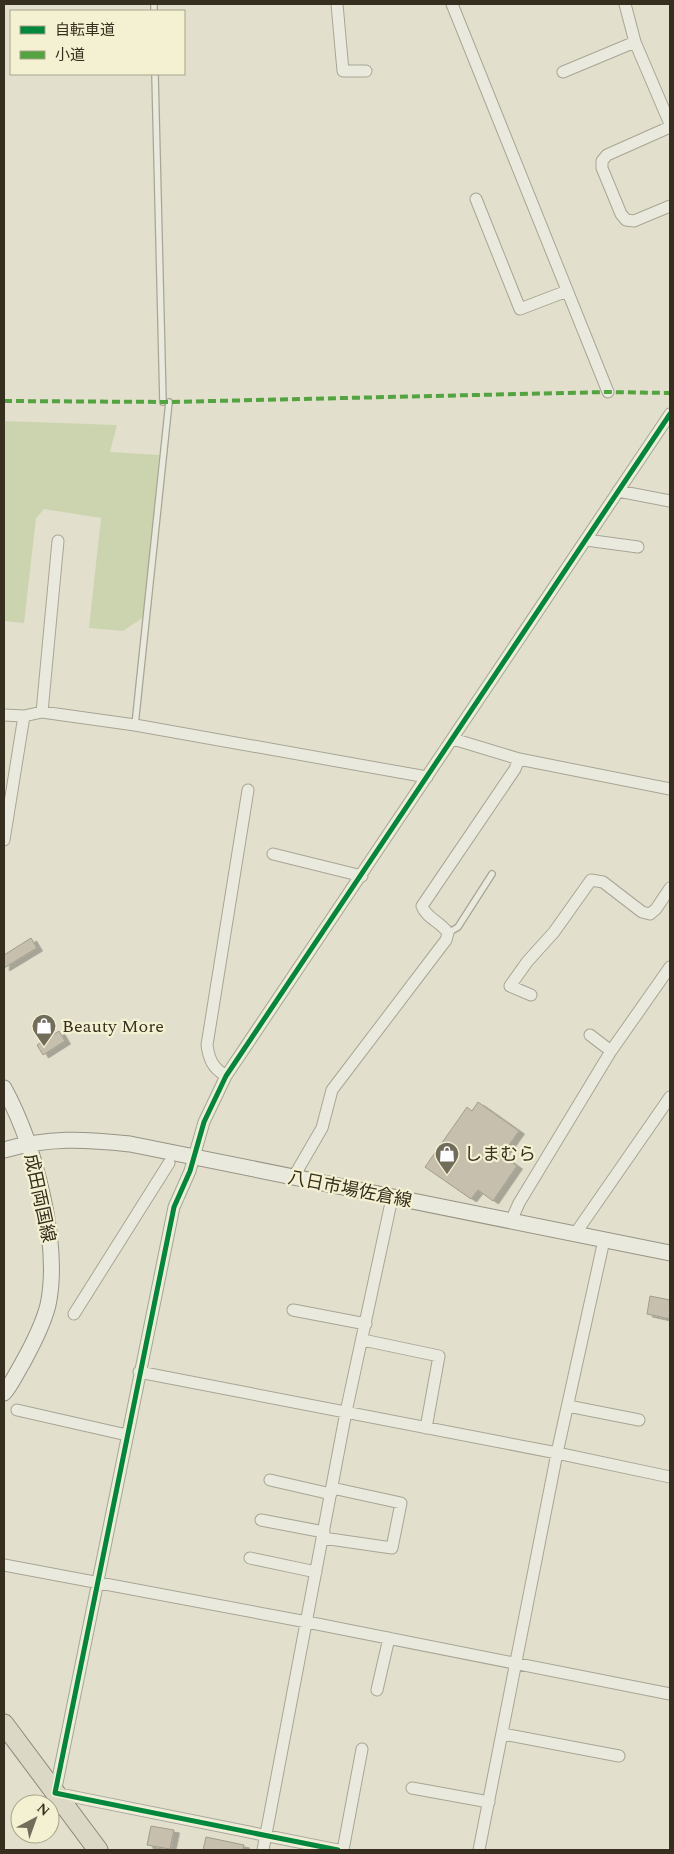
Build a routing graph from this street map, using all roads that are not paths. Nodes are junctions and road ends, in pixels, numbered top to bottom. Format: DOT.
graph roads {
  1 [pos="337,4"];
  2 [pos="452,4"];
  3 [pos="625,4"];
  4 [pos="635,42"];
  5 [pos="366,71"];
  6 [pos="563,72"];
  7 [pos="156,75"];
  8 [pos="670,126"];
  9 [pos="476,199"];
  10 [pos="670,206"];
  11 [pos="567,291"];
  12 [pos="608,392"];
  13 [pos="670,414"];
  14 [pos="618,491"];
  15 [pos="670,501"];
  16 [pos="586,540"];
  17 [pos="58,541"];
  18 [pos="638,546"];
  19 [pos="42,712"];
  20 [pos="4,715"];
  21 [pos="24,716"];
  22 [pos="135,725"];
  23 [pos="453,738"];
  24 [pos="519,759"];
  25 [pos="427,777"];
  26 [pos="670,789"];
  27 [pos="248,790"];
  28 [pos="4,840"];
  29 [pos="273,854"];
  30 [pos="492,874"];
  31 [pos="362,876"];
  32 [pos="670,888"];
  33 [pos="448,933"];
  34 [pos="670,967"];
  35 [pos="530,995"];
  36 [pos="590,1035"];
  37 [pos="612,1051"];
  38 [pos="226,1076"];
  39 [pos="4,1088"];
  40 [pos="670,1097"];
  41 [pos="28,1142"];
  42 [pos="4,1150"];
  43 [pos="194,1157"];
  44 [pos="169,1163"];
  45 [pos="293,1178"];
  46 [pos="392,1198"];
  47 [pos="510,1221"];
  48 [pos="575,1234"];
  49 [pos="604,1240"];
  50 [pos="670,1253"];
  51 [pos="293,1310"];
  52 [pos="74,1314"];
  53 [pos="366,1324"];
  54 [pos="363,1340"];
  55 [pos="140,1372"];
  56 [pos="4,1393"];
  57 [pos="568,1406"];
  58 [pos="17,1410"];
  59 [pos="346,1412"];
  60 [pos="639,1420"];
  61 [pos="426,1428"];
  62 [pos="127,1435"];
  63 [pos="557,1453"];
  64 [pos="670,1477"];
  65 [pos="270,1480"];
  66 [pos="332,1491"];
  67 [pos="261,1520"];
  68 [pos="323,1535"];
  69 [pos="250,1558"];
  70 [pos="4,1565"];
  71 [pos="316,1572"];
  72 [pos="97,1582"];
  73 [pos="307,1622"];
  74 [pos="389,1638"];
  75 [pos="516,1663"];
  76 [pos="377,1690"];
  77 [pos="670,1694"];
  78 [pos="4,1724"];
  79 [pos="503,1734"];
  80 [pos="362,1749"];
  81 [pos="619,1756"];
  82 [pos="412,1788"];
  83 [pos="55,1793"];
  84 [pos="489,1802"];
  85 [pos="266,1836"];
  86 [pos="98,1850"];
  87 [pos="263,1850"];
  88 [pos="338,1850"];
  89 [pos="343,1850"];
  90 [pos="479,1850"];
  1 -- 5 [label="street"];
  2 -- 11 [label="street"];
  3 -- 4 [label="street"];
  4 -- 6 [label="street"];
  4 -- 8 [label="street"];
  7 -- 22 [label="lane"];
  8 -- 10 [label="street"];
  9 -- 11 [label="street"];
  11 -- 12 [label="street"];
  13 -- 14 [label="street"];
  14 -- 15 [label="street"];
  14 -- 16 [label="street"];
  16 -- 18 [label="street"];
  16 -- 23 [label="street"];
  17 -- 19 [label="street"];
  19 -- 21 [label="street"];
  19 -- 22 [label="street"];
  20 -- 21 [label="street"];
  21 -- 28 [label="street"];
  22 -- 25 [label="street"];
  23 -- 24 [label="street"];
  23 -- 25 [label="street"];
  24 -- 26 [label="street"];
  24 -- 33 [label="street"];
  25 -- 31 [label="street"];
  27 -- 38 [label="street"];
  29 -- 31 [label="street"];
  30 -- 33 [label="lane"];
  31 -- 38 [label="street"];
  32 -- 35 [label="street"];
  33 -- 45 [label="street"];
  34 -- 37 [label="street"];
  36 -- 37 [label="street"];
  37 -- 47 [label="street"];
  38 -- 43 [label="street"];
  39 -- 41 [label="main road, 成田両国線"];
  40 -- 48 [label="street"];
  41 -- 42 [label="main road, 成田両国線"];
  41 -- 43 [label="main road, 八日市場佐倉線"];
  41 -- 56 [label="main road, 成田両国線"];
  43 -- 45 [label="main road, 八日市場佐倉線"];
  43 -- 55 [label="street"];
  44 -- 52 [label="street"];
  45 -- 46 [label="main road, 八日市場佐倉線"];
  46 -- 47 [label="main road, 八日市場佐倉線"];
  46 -- 53 [label="street"];
  47 -- 48 [label="main road, 八日市場佐倉線"];
  48 -- 49 [label="main road, 八日市場佐倉線"];
  49 -- 50 [label="main road, 八日市場佐倉線"];
  49 -- 57 [label="street"];
  51 -- 53 [label="street"];
  53 -- 54 [label="street"];
  54 -- 59 [label="street"];
  54 -- 61 [label="street"];
  55 -- 59 [label="street"];
  55 -- 62 [label="street"];
  57 -- 60 [label="street"];
  57 -- 63 [label="street"];
  58 -- 62 [label="street"];
  59 -- 61 [label="street"];
  59 -- 66 [label="street"];
  61 -- 63 [label="street"];
  62 -- 72 [label="street"];
  63 -- 64 [label="street"];
  63 -- 75 [label="street"];
  65 -- 66 [label="street"];
  66 -- 68 [label="street"];
  66 -- 68 [label="street"];
  67 -- 68 [label="street"];
  68 -- 71 [label="street"];
  69 -- 71 [label="street"];
  70 -- 72 [label="street"];
  71 -- 73 [label="street"];
  72 -- 73 [label="street"];
  72 -- 83 [label="street"];
  73 -- 74 [label="street"];
  73 -- 85 [label="street"];
  74 -- 75 [label="street"];
  74 -- 76 [label="street"];
  75 -- 77 [label="street"];
  75 -- 79 [label="street"];
  78 -- 83 [label="highway"];
  79 -- 81 [label="street"];
  79 -- 84 [label="street"];
  80 -- 89 [label="street"];
  82 -- 84 [label="street"];
  83 -- 85 [label="street"];
  83 -- 86 [label="highway"];
  84 -- 90 [label="street"];
  85 -- 87 [label="street"];
  85 -- 88 [label="street"];
}
